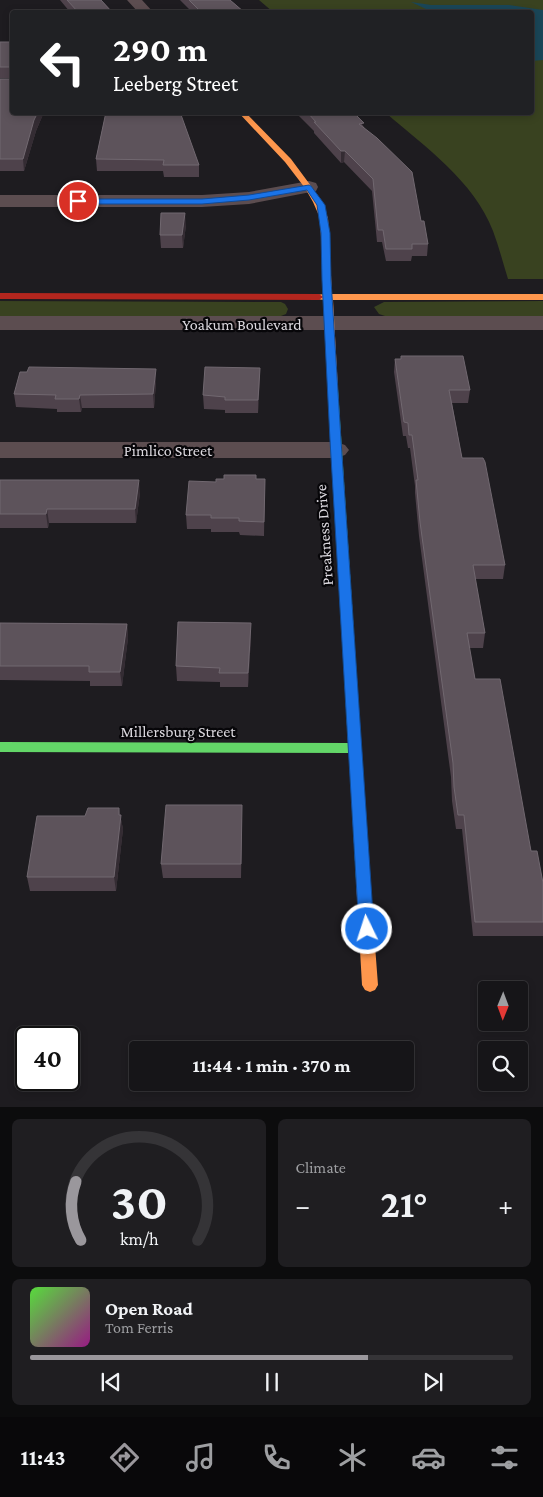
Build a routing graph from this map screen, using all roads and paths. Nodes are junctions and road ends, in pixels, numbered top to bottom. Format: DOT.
graph roads {
  1 [pos="134,0"];
  2 [pos="144,10"];
  3 [pos="244,115"];
  4 [pos="309,188"];
  5 [pos="0,201"];
  6 [pos="0,296"];
  7 [pos="328,296"];
  8 [pos="543,296"];
  9 [pos="0,323"];
  10 [pos="543,323"];
  11 [pos="329,324"];
  12 [pos="0,450"];
  13 [pos="336,450"];
  14 [pos="0,748"];
  15 [pos="355,748"];
  16 [pos="370,985"];
  1 -- 2 [label="street"];
  3 -- 4 [label="street, Preakness Drive"];
  4 -- 5 [label="street"];
  4 -- 7 [label="street, Preakness Drive"];
  6 -- 7 [label="street, Yoakum Boulevard"];
  7 -- 8 [label="street, Yoakum Boulevard"];
  7 -- 11 [label="street, Preakness Drive"];
  9 -- 11 [label="street, Yoakum Boulevard"];
  10 -- 11 [label="street, Yoakum Boulevard"];
  11 -- 13 [label="street, Preakness Drive"];
  12 -- 13 [label="street, Pimlico Street"];
  13 -- 15 [label="street, Preakness Drive"];
  14 -- 15 [label="street, Millersburg Street"];
  15 -- 16 [label="street, Preakness Drive"];
}
